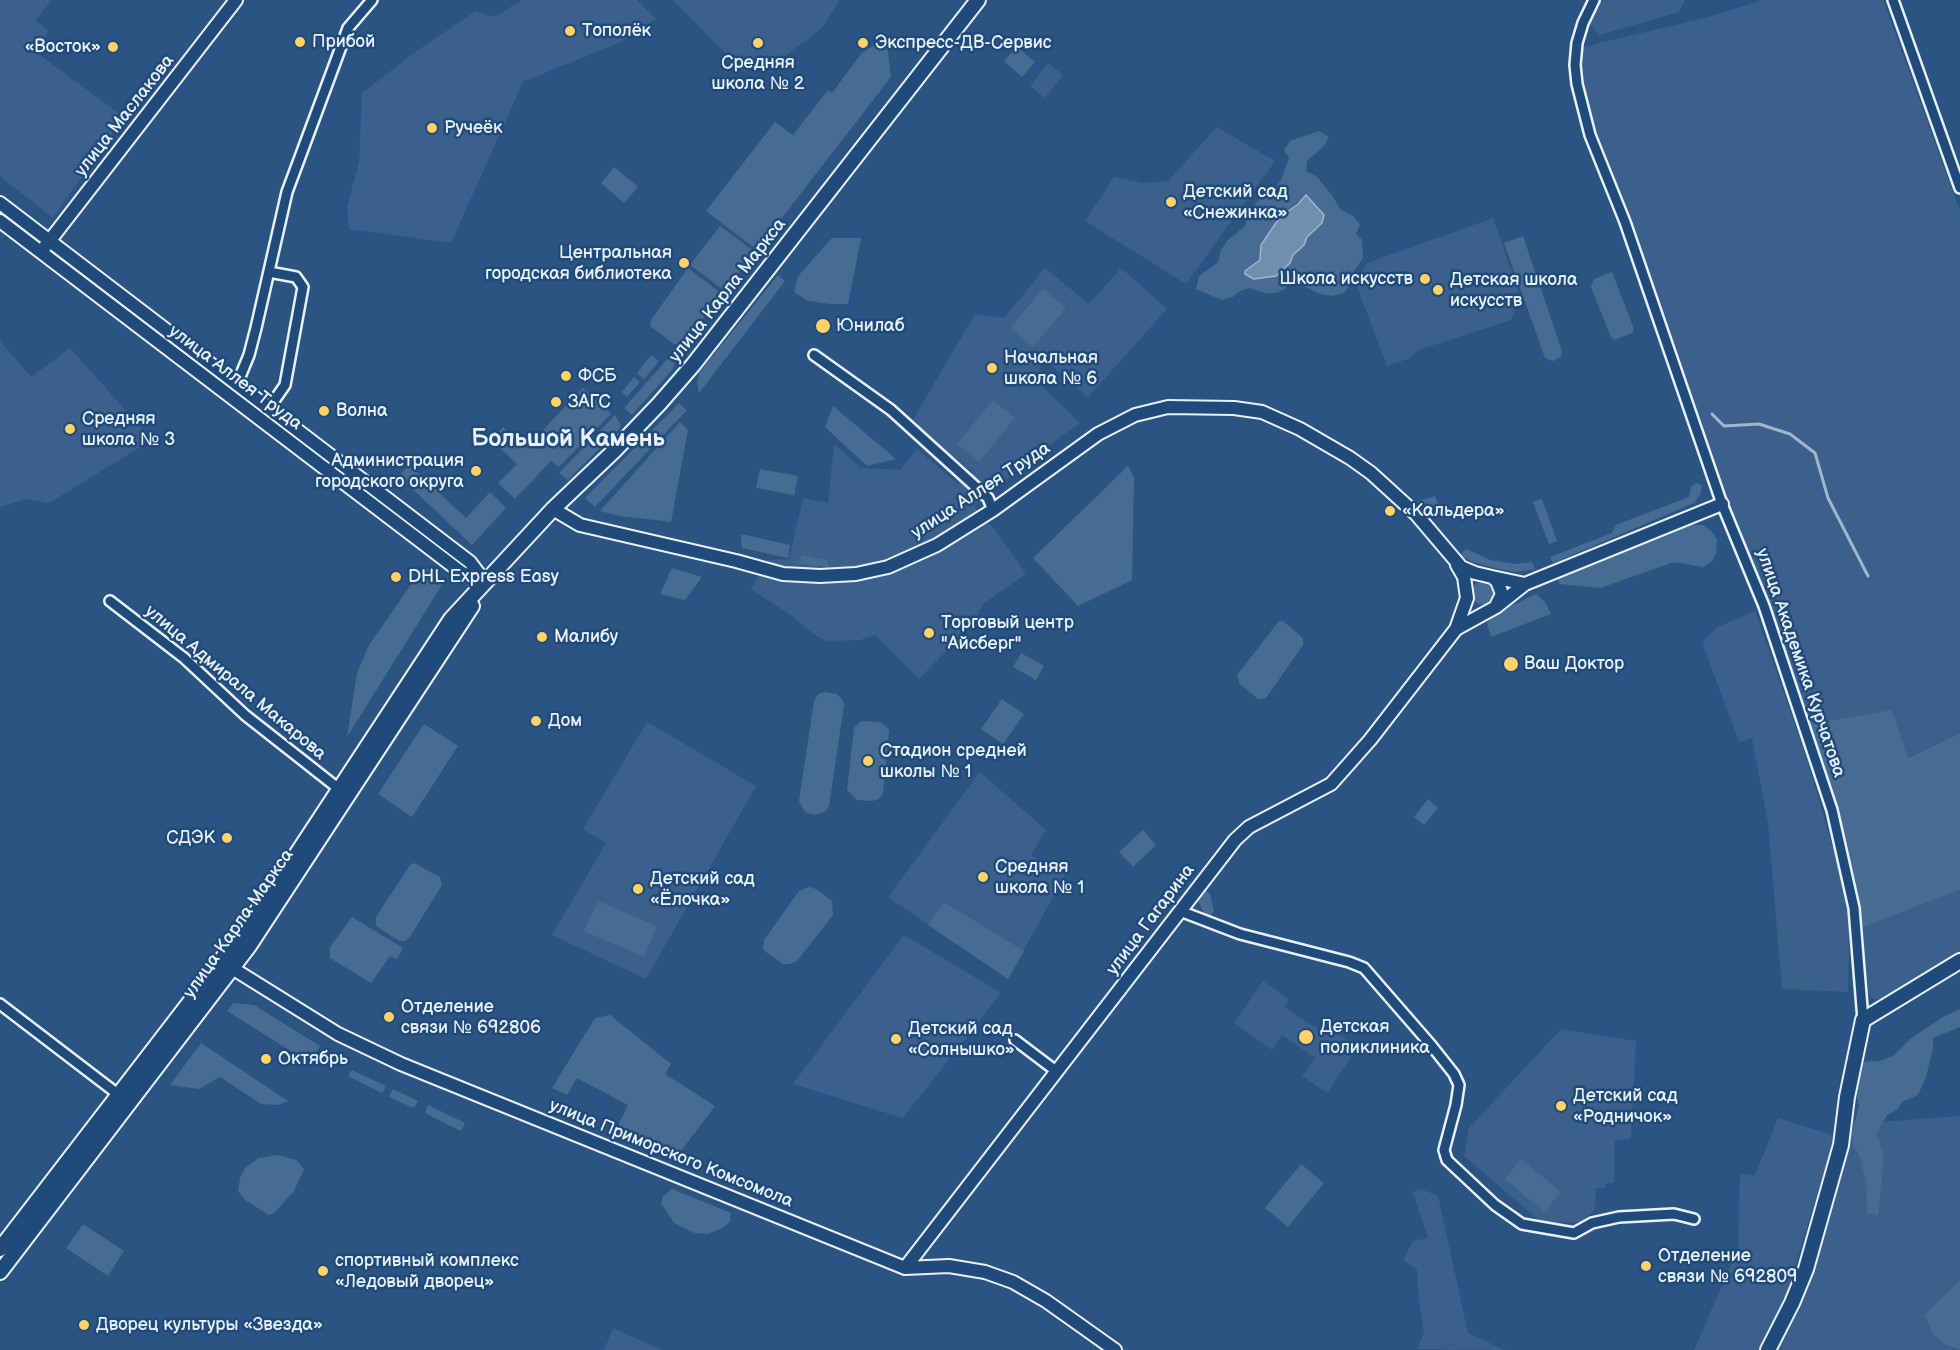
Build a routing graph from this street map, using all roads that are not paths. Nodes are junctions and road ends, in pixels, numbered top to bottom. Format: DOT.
graph roads {
  1 [pos="236,0"];
  2 [pos="372,0"];
  3 [pos="1594,0"];
  4 [pos="1893,0"];
  5 [pos="978,1"];
  6 [pos="1960,188"];
  7 [pos="0,203"];
  8 [pos="0,221"];
  9 [pos="49,242"];
  10 [pos="41,252"];
  11 [pos="269,272"];
  12 [pos="246,319"];
  13 [pos="256,328"];
  14 [pos="814,355"];
  15 [pos="237,384"];
  16 [pos="269,408"];
  17 [pos="1722,504"];
  18 [pos="553,509"];
  19 [pos="993,510"];
  20 [pos="1454,560"];
  21 [pos="1489,576"];
  22 [pos="485,582"];
  23 [pos="1525,584"];
  24 [pos="1466,595"];
  25 [pos="110,602"];
  26 [pos="1492,608"];
  27 [pos="1456,629"];
  28 [pos="339,789"];
  29 [pos="1180,911"];
  30 [pos="1960,961"];
  31 [pos="227,965"];
  32 [pos="0,1004"];
  33 [pos="1863,1020"];
  34 [pos="1015,1041"];
  35 [pos="1056,1071"];
  36 [pos="119,1095"];
  37 [pos="1694,1219"];
  38 [pos="0,1249"];
  39 [pos="905,1268"];
  40 [pos="0,1272"];
  41 [pos="1115,1350"];
  42 [pos="1768,1350"];
  1 -- 9 [label="street, улица Маслакова"];
  2 -- 11 [label="street, улица Аллея Труда"];
  3 -- 17 [label="street, улица Академика Курчатова"];
  4 -- 6 [label="street"];
  5 -- 18 [label="main road, улица Карла Маркса"];
  7 -- 9 [label="street, улица Аллея Труда"];
  8 -- 10 [label="street, улица Аллея Труда"];
  9 -- 10 [label="street, улица Маслакова"];
  9 -- 15 [label="street, улица Аллея Труда"];
  10 -- 22 [label="street, улица Аллея Труда"];
  11 -- 13 [label="street, улица Аллея Труда"];
  11 -- 16 [label="street"];
  12 -- 13 [label="street"];
  13 -- 15 [label="street, улица Аллея Труда"];
  14 -- 19 [label="street"];
  15 -- 16 [label="street, улица Аллея Труда"];
  16 -- 22 [label="street, улица Аллея Труда"];
  17 -- 23 [label="street"];
  17 -- 33 [label="street, улица Академика Курчатова"];
  18 -- 19 [label="street, улица Аллея Труда"];
  18 -- 22 [label="main road, улица Карла Маркса"];
  19 -- 20 [label="street, улица Аллея Труда"];
  20 -- 21 [label="street"];
  20 -- 24 [label="street"];
  21 -- 23 [label="street"];
  21 -- 24 [label="street"];
  21 -- 26 [label="street"];
  22 -- 28 [label="main road, улица Карла Маркса"];
  22 -- 31 [label="main road, улица Карла Маркса"];
  23 -- 26 [label="street"];
  24 -- 26 [label="street"];
  24 -- 27 [label="street"];
  25 -- 28 [label="street, улица Адмирала Макарова"];
  26 -- 27 [label="street"];
  27 -- 29 [label="street, улица Гагарина"];
  28 -- 31 [label="main road, улица Карла Маркса"];
  29 -- 35 [label="street, улица Гагарина"];
  29 -- 37 [label="street"];
  30 -- 33 [label="main road"];
  31 -- 36 [label="main road, улица Карла Маркса"];
  31 -- 39 [label="street, улица Приморского Комсомола"];
  31 -- 40 [label="main road, улица Карла Маркса"];
  32 -- 36 [label="street"];
  33 -- 42 [label="main road, улица Академика Курчатова"];
  34 -- 35 [label="street"];
  35 -- 39 [label="street, улица Гагарина"];
  36 -- 38 [label="main road, улица Карла Маркса"];
  39 -- 41 [label="street, улица Приморского Комсомола"];
}
